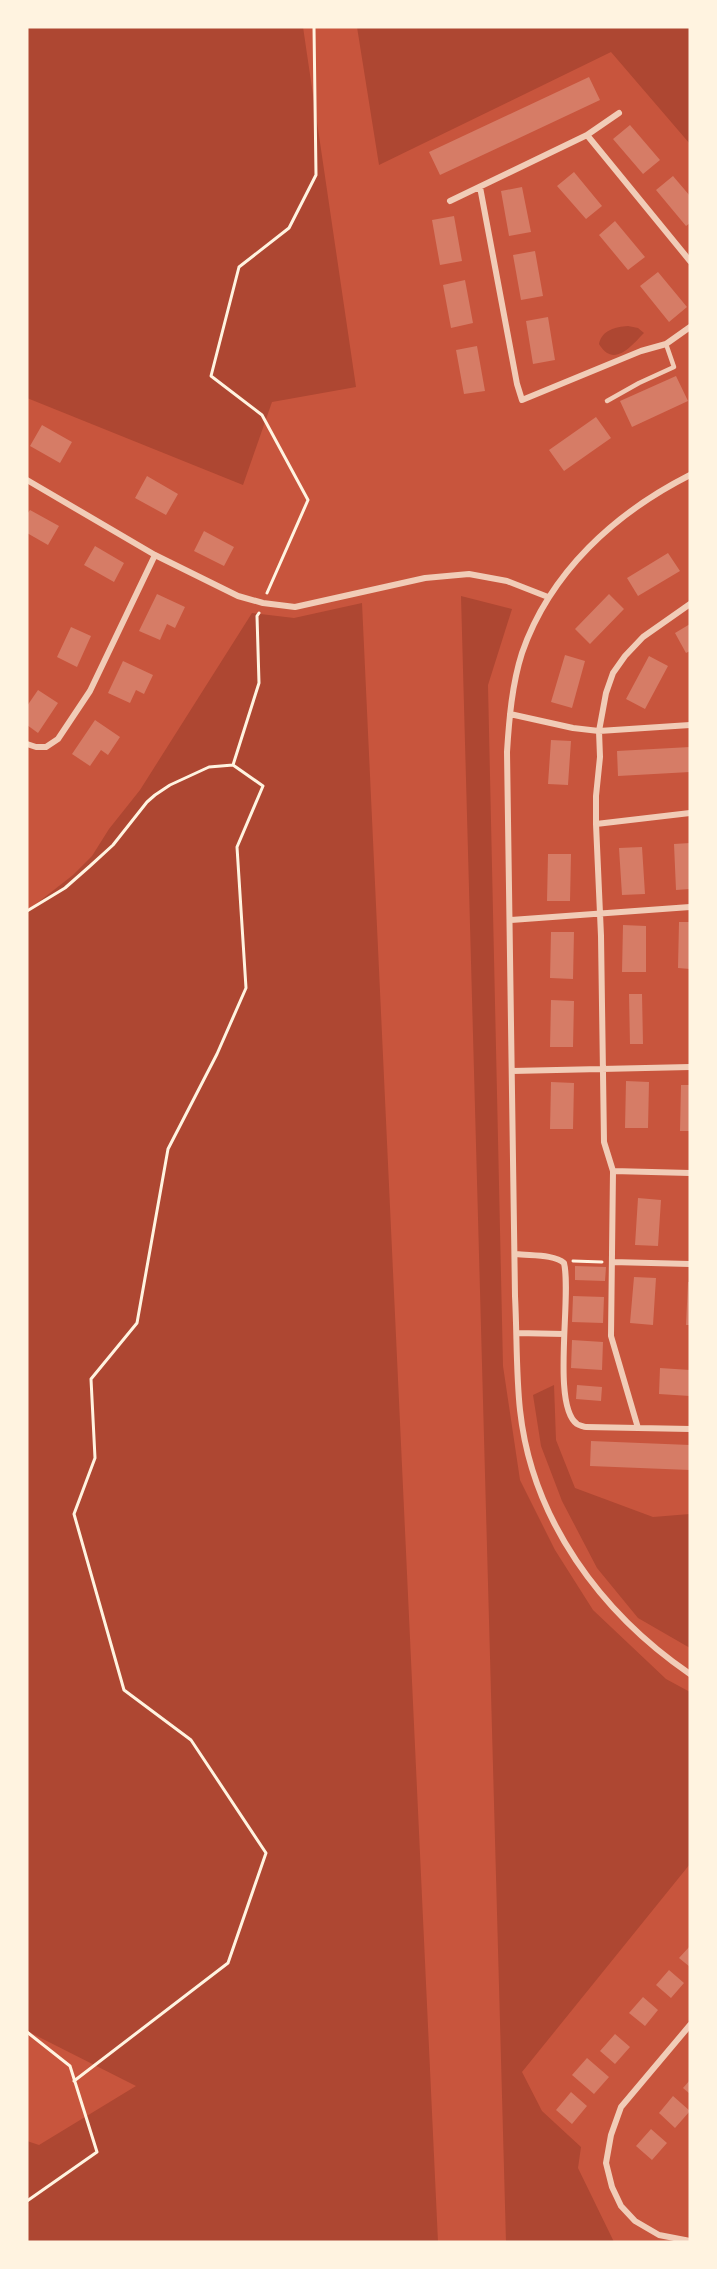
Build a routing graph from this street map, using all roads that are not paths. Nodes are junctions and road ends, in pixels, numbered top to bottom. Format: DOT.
graph roads {
  1 [pos="619,113"];
  2 [pos="587,135"];
  3 [pos="480,188"];
  4 [pos="450,201"];
  5 [pos="690,261"];
  6 [pos="690,327"];
  7 [pos="666,344"];
  8 [pos="607,401"];
  9 [pos="690,475"];
  10 [pos="27,480"];
  11 [pos="155,555"];
  12 [pos="548,597"];
  13 [pos="690,604"];
  14 [pos="510,714"];
  15 [pos="690,725"];
  16 [pos="598,731"];
  17 [pos="27,744"];
  18 [pos="690,813"];
  19 [pos="596,824"];
  20 [pos="690,906"];
  21 [pos="600,913"];
  22 [pos="511,920"];
  23 [pos="690,1067"];
  24 [pos="603,1069"];
  25 [pos="512,1071"];
  26 [pos="613,1172"];
  27 [pos="690,1173"];
  28 [pos="516,1254"];
  29 [pos="612,1262"];
  30 [pos="690,1264"];
  31 [pos="517,1333"];
  32 [pos="564,1334"];
  33 [pos="638,1428"];
  34 [pos="690,1429"];
  35 [pos="690,1674"];
  36 [pos="690,2025"];
  37 [pos="690,2241"];
  1 -- 2 [label="street"];
  2 -- 3 [label="street"];
  2 -- 5 [label="street"];
  3 -- 4 [label="street"];
  3 -- 7 [label="street"];
  6 -- 7 [label="street"];
  7 -- 8 [label="lane"];
  9 -- 12 [label="street"];
  10 -- 11 [label="street"];
  11 -- 12 [label="street"];
  11 -- 17 [label="street"];
  12 -- 14 [label="street"];
  13 -- 16 [label="street"];
  14 -- 16 [label="street"];
  14 -- 22 [label="street"];
  15 -- 16 [label="street"];
  16 -- 19 [label="street"];
  18 -- 19 [label="street"];
  19 -- 21 [label="street"];
  20 -- 21 [label="street"];
  21 -- 22 [label="street"];
  21 -- 24 [label="street"];
  22 -- 25 [label="street"];
  23 -- 24 [label="street"];
  24 -- 25 [label="street"];
  24 -- 26 [label="street"];
  25 -- 28 [label="street"];
  26 -- 27 [label="street"];
  26 -- 29 [label="street"];
  28 -- 31 [label="street"];
  28 -- 32 [label="street"];
  29 -- 30 [label="street"];
  29 -- 33 [label="street"];
  31 -- 32 [label="street"];
  31 -- 35 [label="street"];
  32 -- 33 [label="street"];
  33 -- 34 [label="street"];
  36 -- 37 [label="street"];
}
